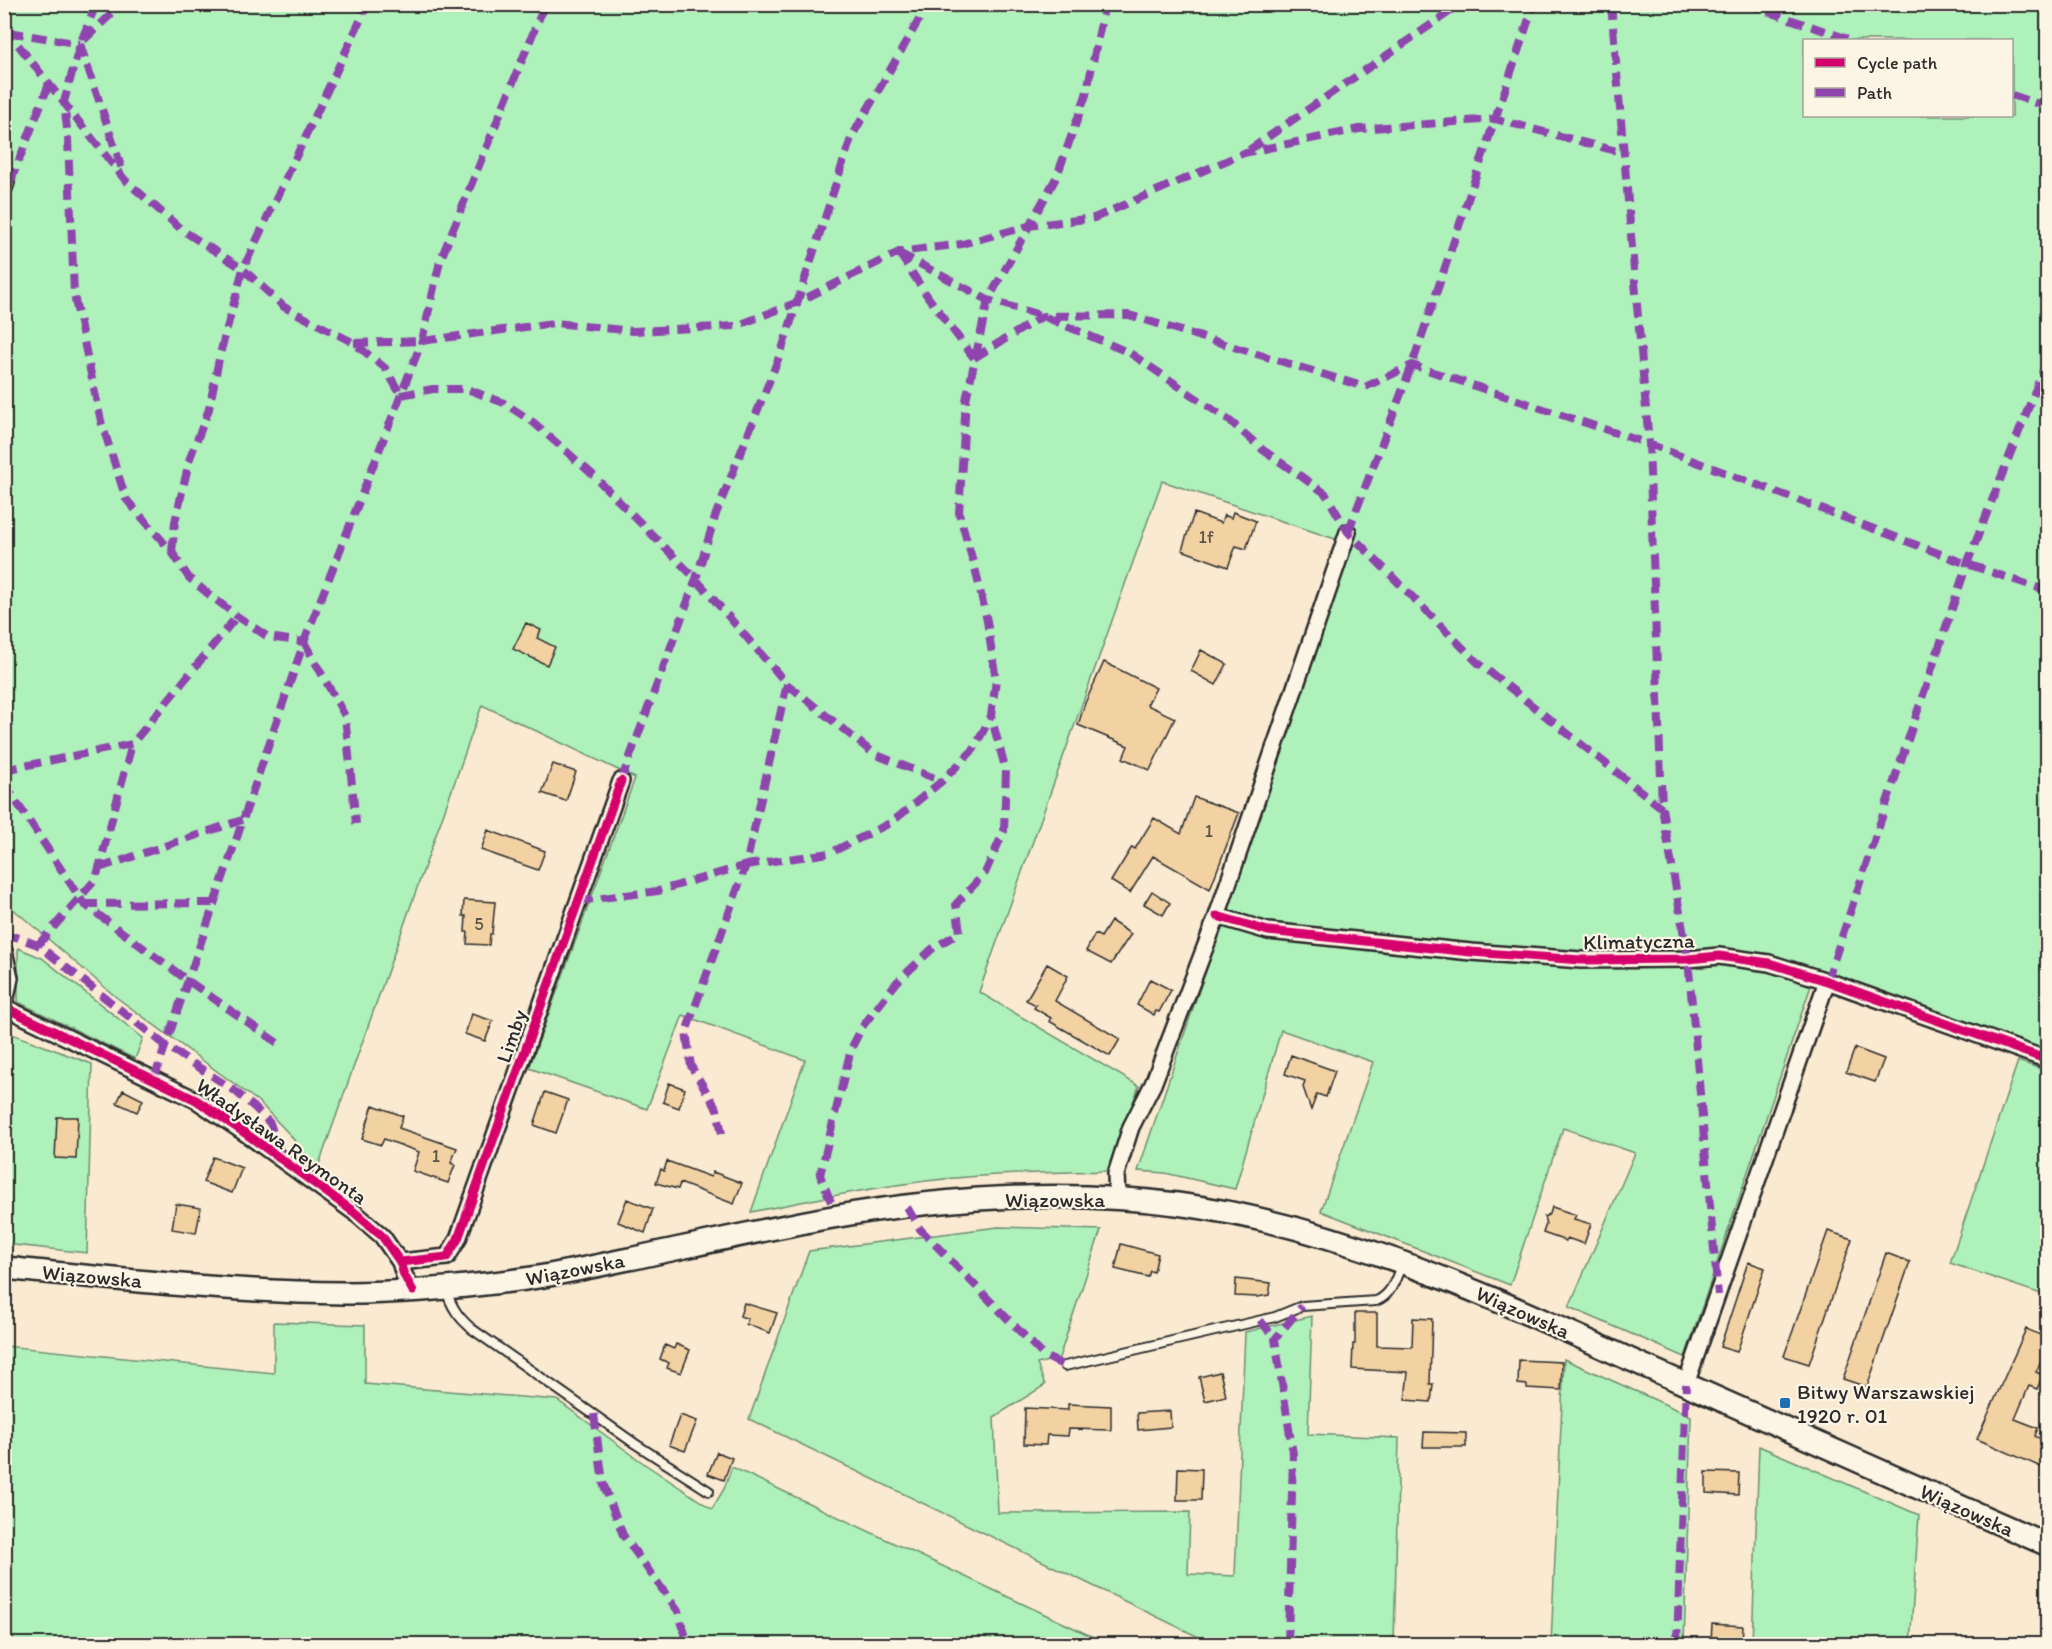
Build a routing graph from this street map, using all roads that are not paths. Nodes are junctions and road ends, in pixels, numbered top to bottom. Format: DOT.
graph roads {
  1 [pos="10,183"];
  2 [pos="4,200"];
  3 [pos="1348,532"];
  4 [pos="621,781"];
  5 [pos="1217,916"];
  6 [pos="4,951"];
  7 [pos="1827,981"];
  8 [pos="4,1007"];
  9 [pos="2048,1060"];
  10 [pos="1117,1199"];
  11 [pos="400,1262"];
  12 [pos="1403,1262"];
  13 [pos="4,1268"];
  14 [pos="446,1288"];
  15 [pos="412,1291"];
  16 [pos="1065,1366"];
  17 [pos="1686,1384"];
  18 [pos="709,1491"];
  19 [pos="2048,1545"];
  1 -- 2 [label="lane"];
  3 -- 5 [label="street"];
  4 -- 11 [label="street, Limby"];
  5 -- 7 [label="street, Klimatyczna"];
  5 -- 10 [label="street"];
  6 -- 8 [label="street"];
  7 -- 9 [label="street, Klimatyczna"];
  7 -- 17 [label="street"];
  8 -- 11 [label="street, Władysława Reymonta"];
  10 -- 12 [label="main road, Wiązowska"];
  10 -- 14 [label="main road, Wiązowska"];
  11 -- 15 [label="street, Władysława Reymonta"];
  12 -- 16 [label="lane"];
  12 -- 17 [label="main road, Wiązowska"];
  13 -- 15 [label="main road, Wiązowska"];
  14 -- 15 [label="main road, Wiązowska"];
  14 -- 18 [label="lane"];
  17 -- 19 [label="main road, Wiązowska"];
}
